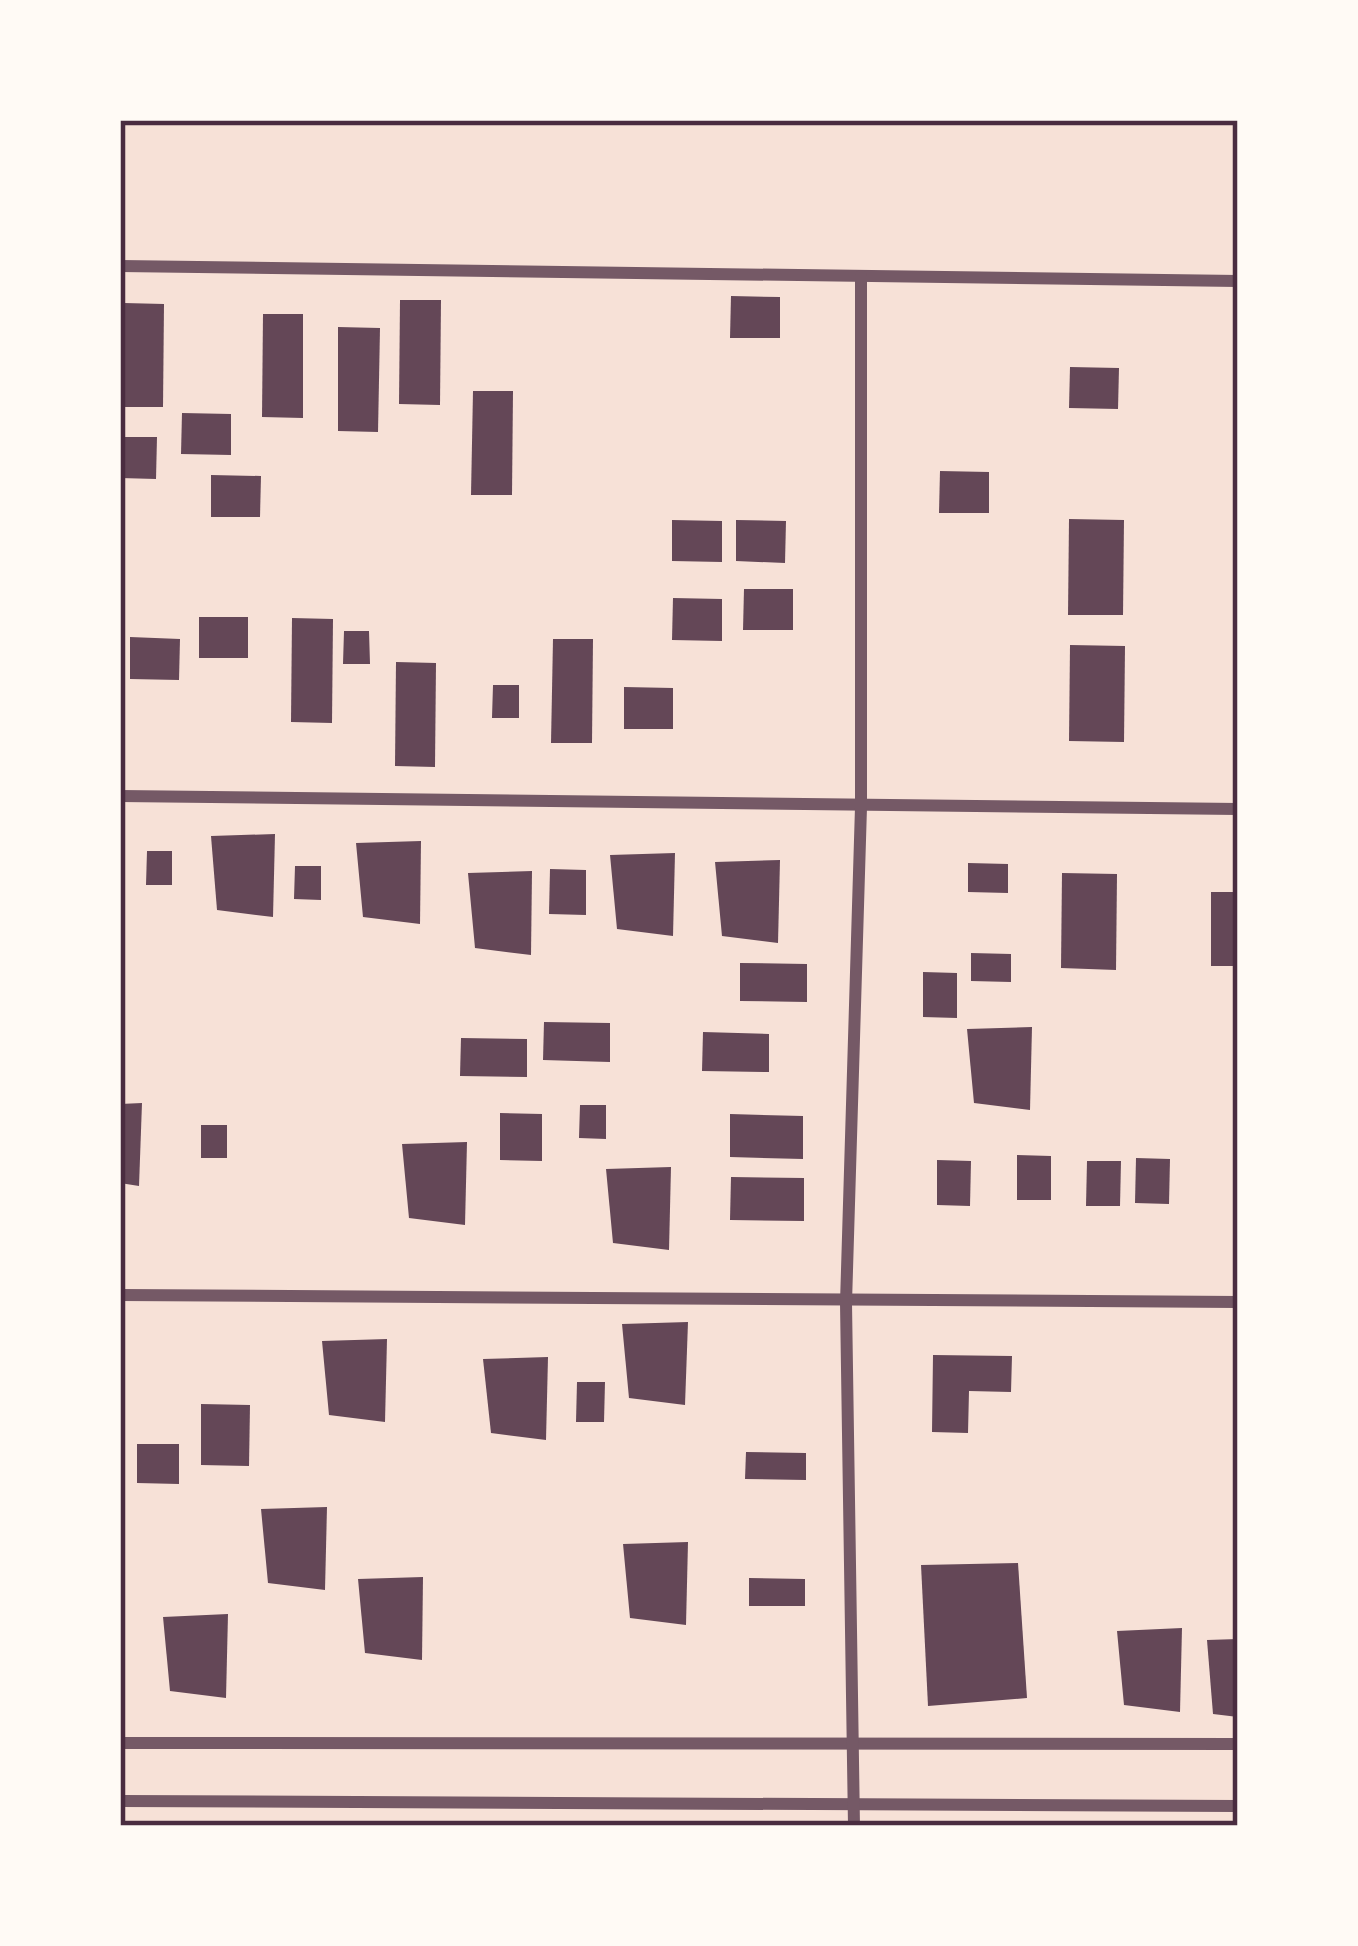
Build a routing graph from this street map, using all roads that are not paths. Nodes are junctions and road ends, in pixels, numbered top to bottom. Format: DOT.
graph roads {
  1 [pos="120,266"];
  2 [pos="861,276"];
  3 [pos="1238,280"];
  4 [pos="120,796"];
  5 [pos="861,807"];
  6 [pos="1238,809"];
  7 [pos="120,1295"];
  8 [pos="846,1303"];
  9 [pos="1238,1303"];
  10 [pos="120,1744"];
  11 [pos="854,1744"];
  12 [pos="1238,1744"];
  13 [pos="120,1801"];
  14 [pos="854,1806"];
  15 [pos="1238,1806"];
  16 [pos="854,1826"];
  1 -- 2 [label="street"];
  2 -- 3 [label="street"];
  2 -- 5 [label="street"];
  4 -- 5 [label="street"];
  5 -- 6 [label="street"];
  5 -- 8 [label="street"];
  7 -- 8 [label="street"];
  8 -- 9 [label="street"];
  8 -- 11 [label="street"];
  10 -- 11 [label="street"];
  11 -- 12 [label="street"];
  11 -- 14 [label="street"];
  13 -- 14 [label="street"];
  14 -- 15 [label="street"];
  14 -- 16 [label="street"];
}
